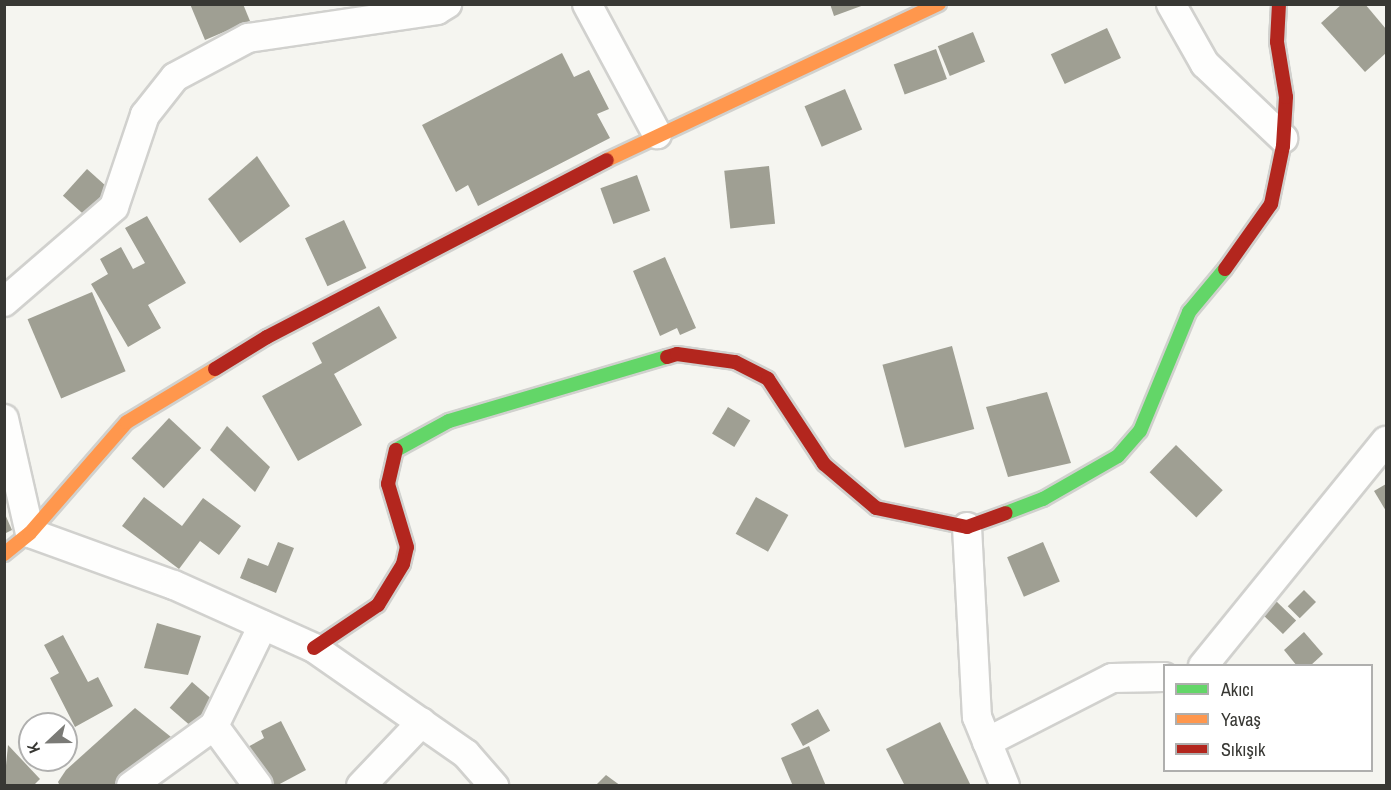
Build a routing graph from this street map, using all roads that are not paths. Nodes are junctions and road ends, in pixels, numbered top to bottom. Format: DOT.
graph roads {
  1 [pos="447,4"];
  2 [pos="587,4"];
  3 [pos="939,4"];
  4 [pos="1171,4"];
  5 [pos="1280,4"];
  6 [pos="657,134"];
  7 [pos="1283,138"];
  8 [pos="4,302"];
  9 [pos="4,419"];
  10 [pos="1386,441"];
  11 [pos="967,527"];
  12 [pos="30,533"];
  13 [pos="4,554"];
  14 [pos="263,625"];
  15 [pos="314,648"];
  16 [pos="1205,664"];
  17 [pos="1163,676"];
  18 [pos="422,722"];
  19 [pos="214,726"];
  20 [pos="987,742"];
  21 [pos="131,786"];
  22 [pos="258,786"];
  23 [pos="361,786"];
  24 [pos="494,786"];
  25 [pos="1005,786"];
  1 -- 8 [label="street"];
  2 -- 6 [label="street"];
  3 -- 6 [label="street"];
  4 -- 7 [label="street"];
  5 -- 7 [label="street"];
  6 -- 12 [label="street"];
  7 -- 11 [label="street"];
  9 -- 12 [label="street"];
  10 -- 16 [label="street"];
  11 -- 15 [label="street"];
  11 -- 20 [label="street"];
  12 -- 13 [label="street"];
  12 -- 14 [label="street"];
  14 -- 15 [label="street"];
  14 -- 19 [label="street"];
  15 -- 18 [label="street"];
  17 -- 20 [label="street"];
  18 -- 23 [label="street"];
  18 -- 24 [label="street"];
  19 -- 21 [label="street"];
  19 -- 22 [label="street"];
  20 -- 25 [label="street"];
}
